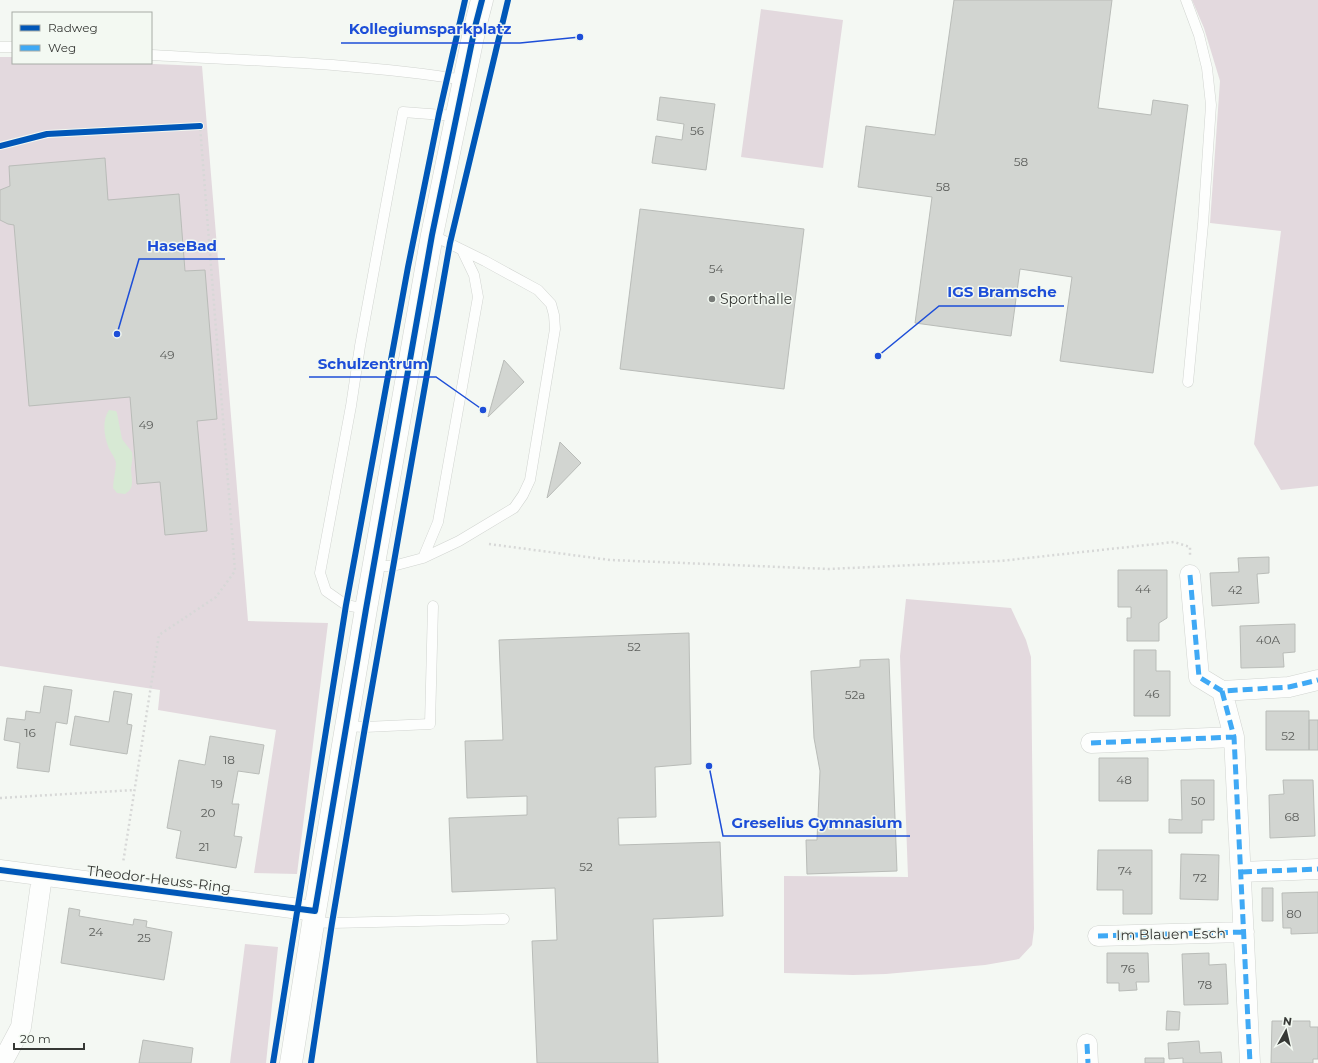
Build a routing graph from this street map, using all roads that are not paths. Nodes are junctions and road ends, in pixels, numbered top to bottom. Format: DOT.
graph roads {
  1 [pos="482,0"];
  2 [pos="1186,0"];
  3 [pos="0,47"];
  4 [pos="12,47"];
  5 [pos="152,55"];
  6 [pos="464,80"];
  7 [pos="456,116"];
  8 [pos="432,235"];
  9 [pos="462,250"];
  10 [pos="1188,382"];
  11 [pos="423,558"];
  12 [pos="374,566"];
  13 [pos="1190,575"];
  14 [pos="433,606"];
  15 [pos="366,609"];
  16 [pos="1318,680"];
  17 [pos="1222,691"];
  18 [pos="345,726"];
  19 [pos="1234,737"];
  20 [pos="1091,743"];
  21 [pos="1318,869"];
  22 [pos="0,870"];
  23 [pos="1242,872"];
  24 [pos="42,876"];
  25 [pos="314,916"];
  26 [pos="504,919"];
  27 [pos="1244,932"];
  28 [pos="1098,936"];
  29 [pos="2,1063"];
  30 [pos="291,1063"];
  31 [pos="1250,1063"];
  1 -- 6 [label="street"];
  2 -- 10 [label="lane"];
  3 -- 4 [label="lane"];
  5 -- 6 [label="lane"];
  6 -- 7 [label="street"];
  7 -- 8 [label="street"];
  7 -- 15 [label="lane"];
  8 -- 9 [label="lane"];
  8 -- 12 [label="street"];
  9 -- 11 [label="lane"];
  9 -- 11 [label="lane"];
  11 -- 12 [label="lane"];
  12 -- 15 [label="street"];
  13 -- 17 [label="street"];
  14 -- 18 [label="lane"];
  15 -- 18 [label="street"];
  16 -- 17 [label="street"];
  17 -- 19 [label="street, Im Blauen Esch"];
  18 -- 25 [label="street"];
  19 -- 20 [label="street"];
  19 -- 23 [label="street, Im Blauen Esch"];
  21 -- 23 [label="street"];
  22 -- 24 [label="street, Theodor-Heuss-Ring"];
  23 -- 27 [label="street, Im Blauen Esch"];
  24 -- 25 [label="street, Theodor-Heuss-Ring"];
  24 -- 29 [label="street"];
  25 -- 26 [label="lane"];
  25 -- 30 [label="street"];
  27 -- 28 [label="street, Im Blauen Esch"];
  27 -- 31 [label="street, Im Blauen Esch"];
}
